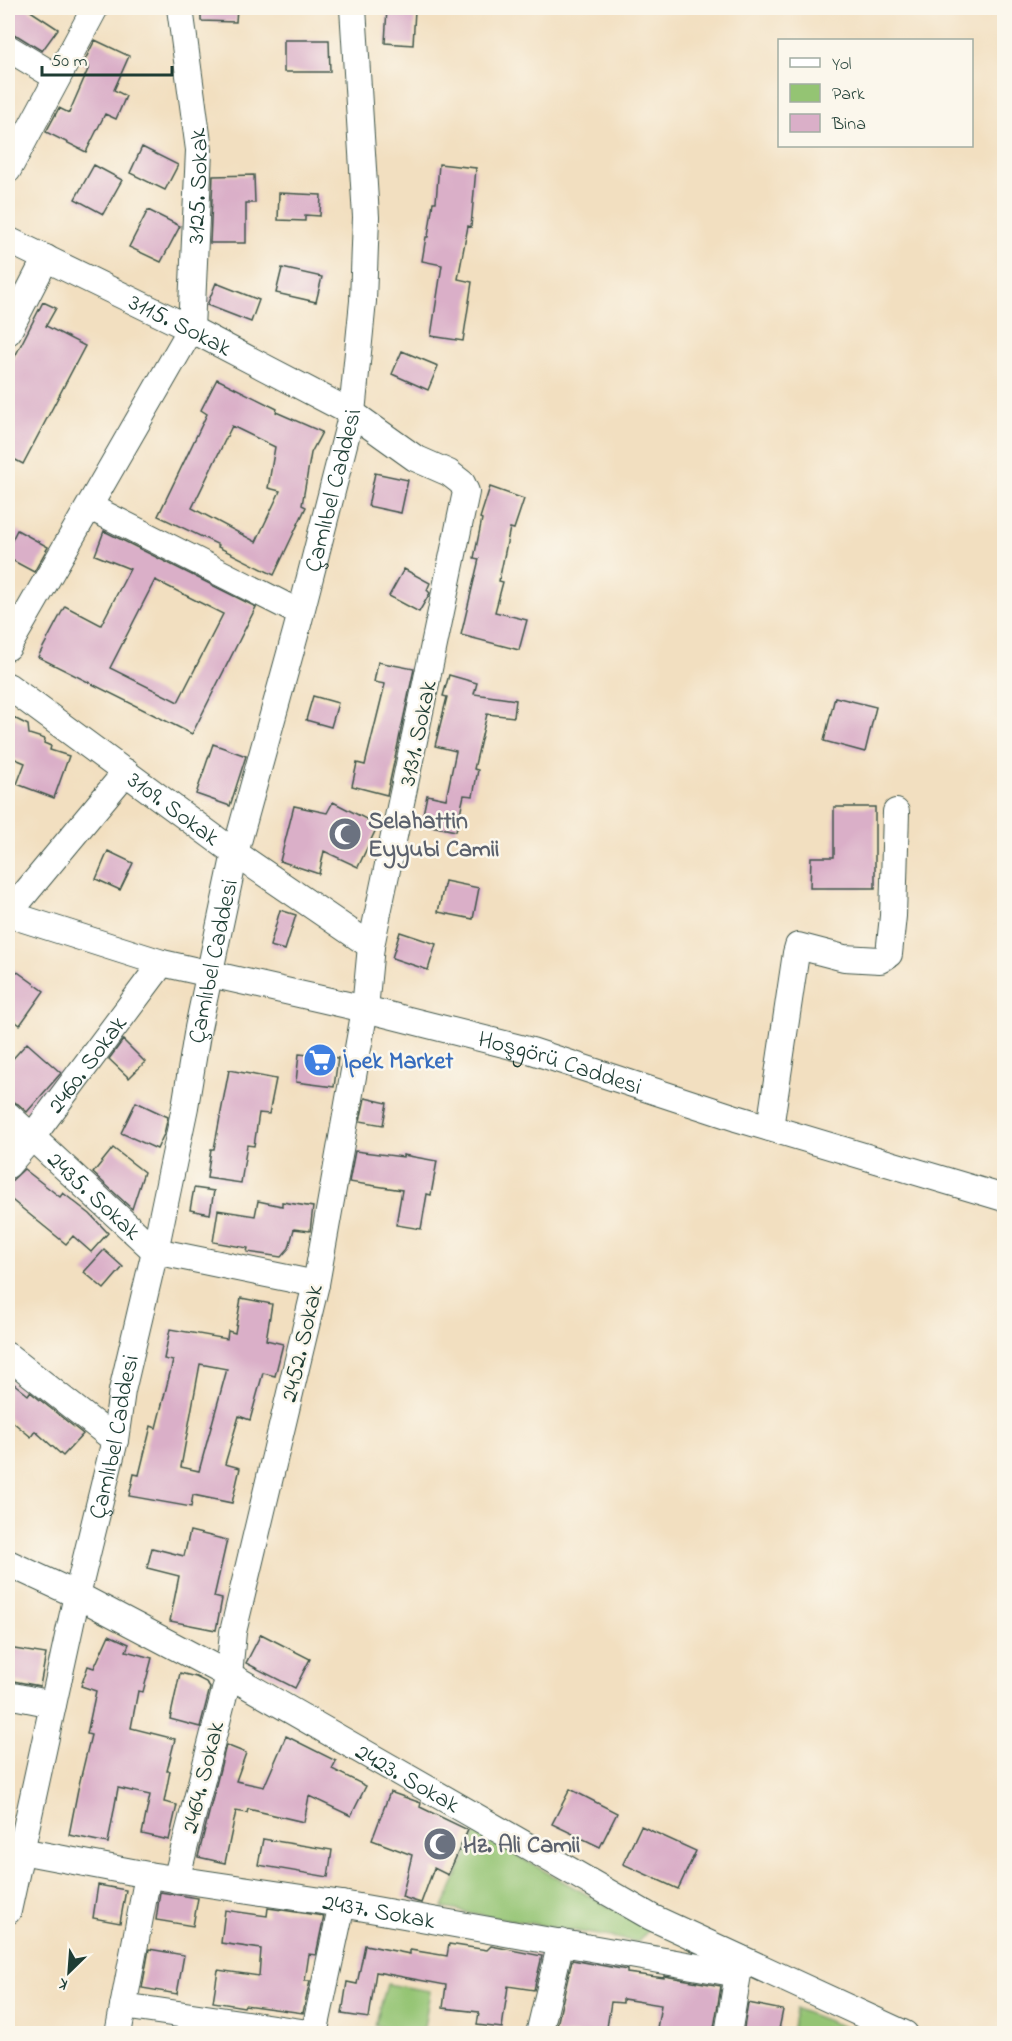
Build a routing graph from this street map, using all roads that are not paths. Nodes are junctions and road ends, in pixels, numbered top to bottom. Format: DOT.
graph roads {
  1 [pos="95,8"];
  2 [pos="180,8"];
  3 [pos="353,8"];
  4 [pos="8,48"];
  5 [pos="56,77"];
  6 [pos="8,170"];
  7 [pos="8,240"];
  8 [pos="46,258"];
  9 [pos="191,329"];
  10 [pos="8,332"];
  11 [pos="352,413"];
  12 [pos="466,492"];
  13 [pos="90,507"];
  14 [pos="300,613"];
  15 [pos="8,647"];
  16 [pos="8,686"];
  17 [pos="126,772"];
  18 [pos="896,812"];
  19 [pos="235,852"];
  20 [pos="8,914"];
  21 [pos="371,946"];
  22 [pos="162,963"];
  23 [pos="211,975"];
  24 [pos="365,1010"];
  25 [pos="8,1115"];
  26 [pos="770,1128"];
  27 [pos="32,1137"];
  28 [pos="8,1165"];
  29 [pos="1005,1198"];
  30 [pos="155,1251"];
  31 [pos="316,1284"];
  32 [pos="8,1356"];
  33 [pos="115,1440"];
  34 [pos="8,1563"];
  35 [pos="77,1595"];
  36 [pos="229,1675"];
  37 [pos="8,1695"];
  38 [pos="53,1704"];
  39 [pos="21,1851"];
  40 [pos="148,1875"];
  41 [pos="176,1880"];
  42 [pos="342,1904"];
  43 [pos="8,1911"];
  44 [pos="561,1942"];
  45 [pos="738,1966"];
  46 [pos="123,2006"];
  47 [pos="872,2026"];
  48 [pos="314,2033"];
  49 [pos="118,2034"];
  50 [pos="539,2034"];
  51 [pos="728,2034"];
  52 [pos="905,2034"];
  1 -- 5 [label="street"];
  2 -- 9 [label="street, 3125. Sokak"];
  3 -- 11 [label="street, Çamlıbel Caddesi"];
  4 -- 5 [label="street"];
  5 -- 6 [label="street"];
  7 -- 8 [label="street, 3115. Sokak"];
  8 -- 9 [label="street, 3115. Sokak"];
  8 -- 10 [label="street"];
  9 -- 11 [label="street, 3115. Sokak"];
  9 -- 13 [label="street"];
  11 -- 12 [label="street, 3115. Sokak"];
  11 -- 14 [label="street, Çamlıbel Caddesi"];
  12 -- 21 [label="street, 3131. Sokak"];
  13 -- 14 [label="street"];
  13 -- 15 [label="street"];
  14 -- 19 [label="street, Çamlıbel Caddesi"];
  16 -- 17 [label="street, 3109. Sokak"];
  17 -- 19 [label="street, 3109. Sokak"];
  17 -- 20 [label="street"];
  18 -- 26 [label="street"];
  19 -- 21 [label="street, 3109. Sokak"];
  19 -- 23 [label="street, Çamlıbel Caddesi"];
  20 -- 22 [label="street, Hoşgörü Caddesi"];
  21 -- 24 [label="street, 3131. Sokak"];
  22 -- 23 [label="street, Hoşgörü Caddesi"];
  22 -- 27 [label="street, 2460. Sokak"];
  23 -- 24 [label="street, Hoşgörü Caddesi"];
  23 -- 30 [label="street, Çamlıbel Caddesi"];
  24 -- 26 [label="street, Hoşgörü Caddesi"];
  24 -- 31 [label="street, 2452. Sokak"];
  25 -- 27 [label="street, 2435. Sokak"];
  26 -- 29 [label="street, Hoşgörü Caddesi"];
  27 -- 28 [label="street, 2460. Sokak"];
  27 -- 30 [label="street, 2435. Sokak"];
  30 -- 31 [label="street"];
  30 -- 33 [label="street, Çamlıbel Caddesi"];
  31 -- 36 [label="street, 2452. Sokak"];
  32 -- 33 [label="street"];
  33 -- 35 [label="street, Çamlıbel Caddesi"];
  34 -- 35 [label="street, 2423. Sokak"];
  35 -- 36 [label="street, 2423. Sokak"];
  35 -- 38 [label="street, Çamlıbel Caddesi"];
  36 -- 41 [label="street, 2464. Sokak"];
  36 -- 45 [label="street, 2423. Sokak"];
  37 -- 38 [label="street"];
  38 -- 39 [label="street, Çamlıbel Caddesi"];
  39 -- 40 [label="street, 2437. Sokak"];
  39 -- 43 [label="street, Çamlıbel Caddesi"];
  40 -- 41 [label="street, 2437. Sokak"];
  40 -- 46 [label="street"];
  41 -- 42 [label="street, 2437. Sokak"];
  42 -- 44 [label="street, 2437. Sokak"];
  42 -- 48 [label="street"];
  44 -- 45 [label="street, 2437. Sokak"];
  44 -- 50 [label="street"];
  45 -- 47 [label="street, 2423. Sokak"];
  45 -- 51 [label="street"];
  46 -- 48 [label="street"];
  46 -- 49 [label="street"];
  47 -- 52 [label="street, 2423. Sokak"];
}
